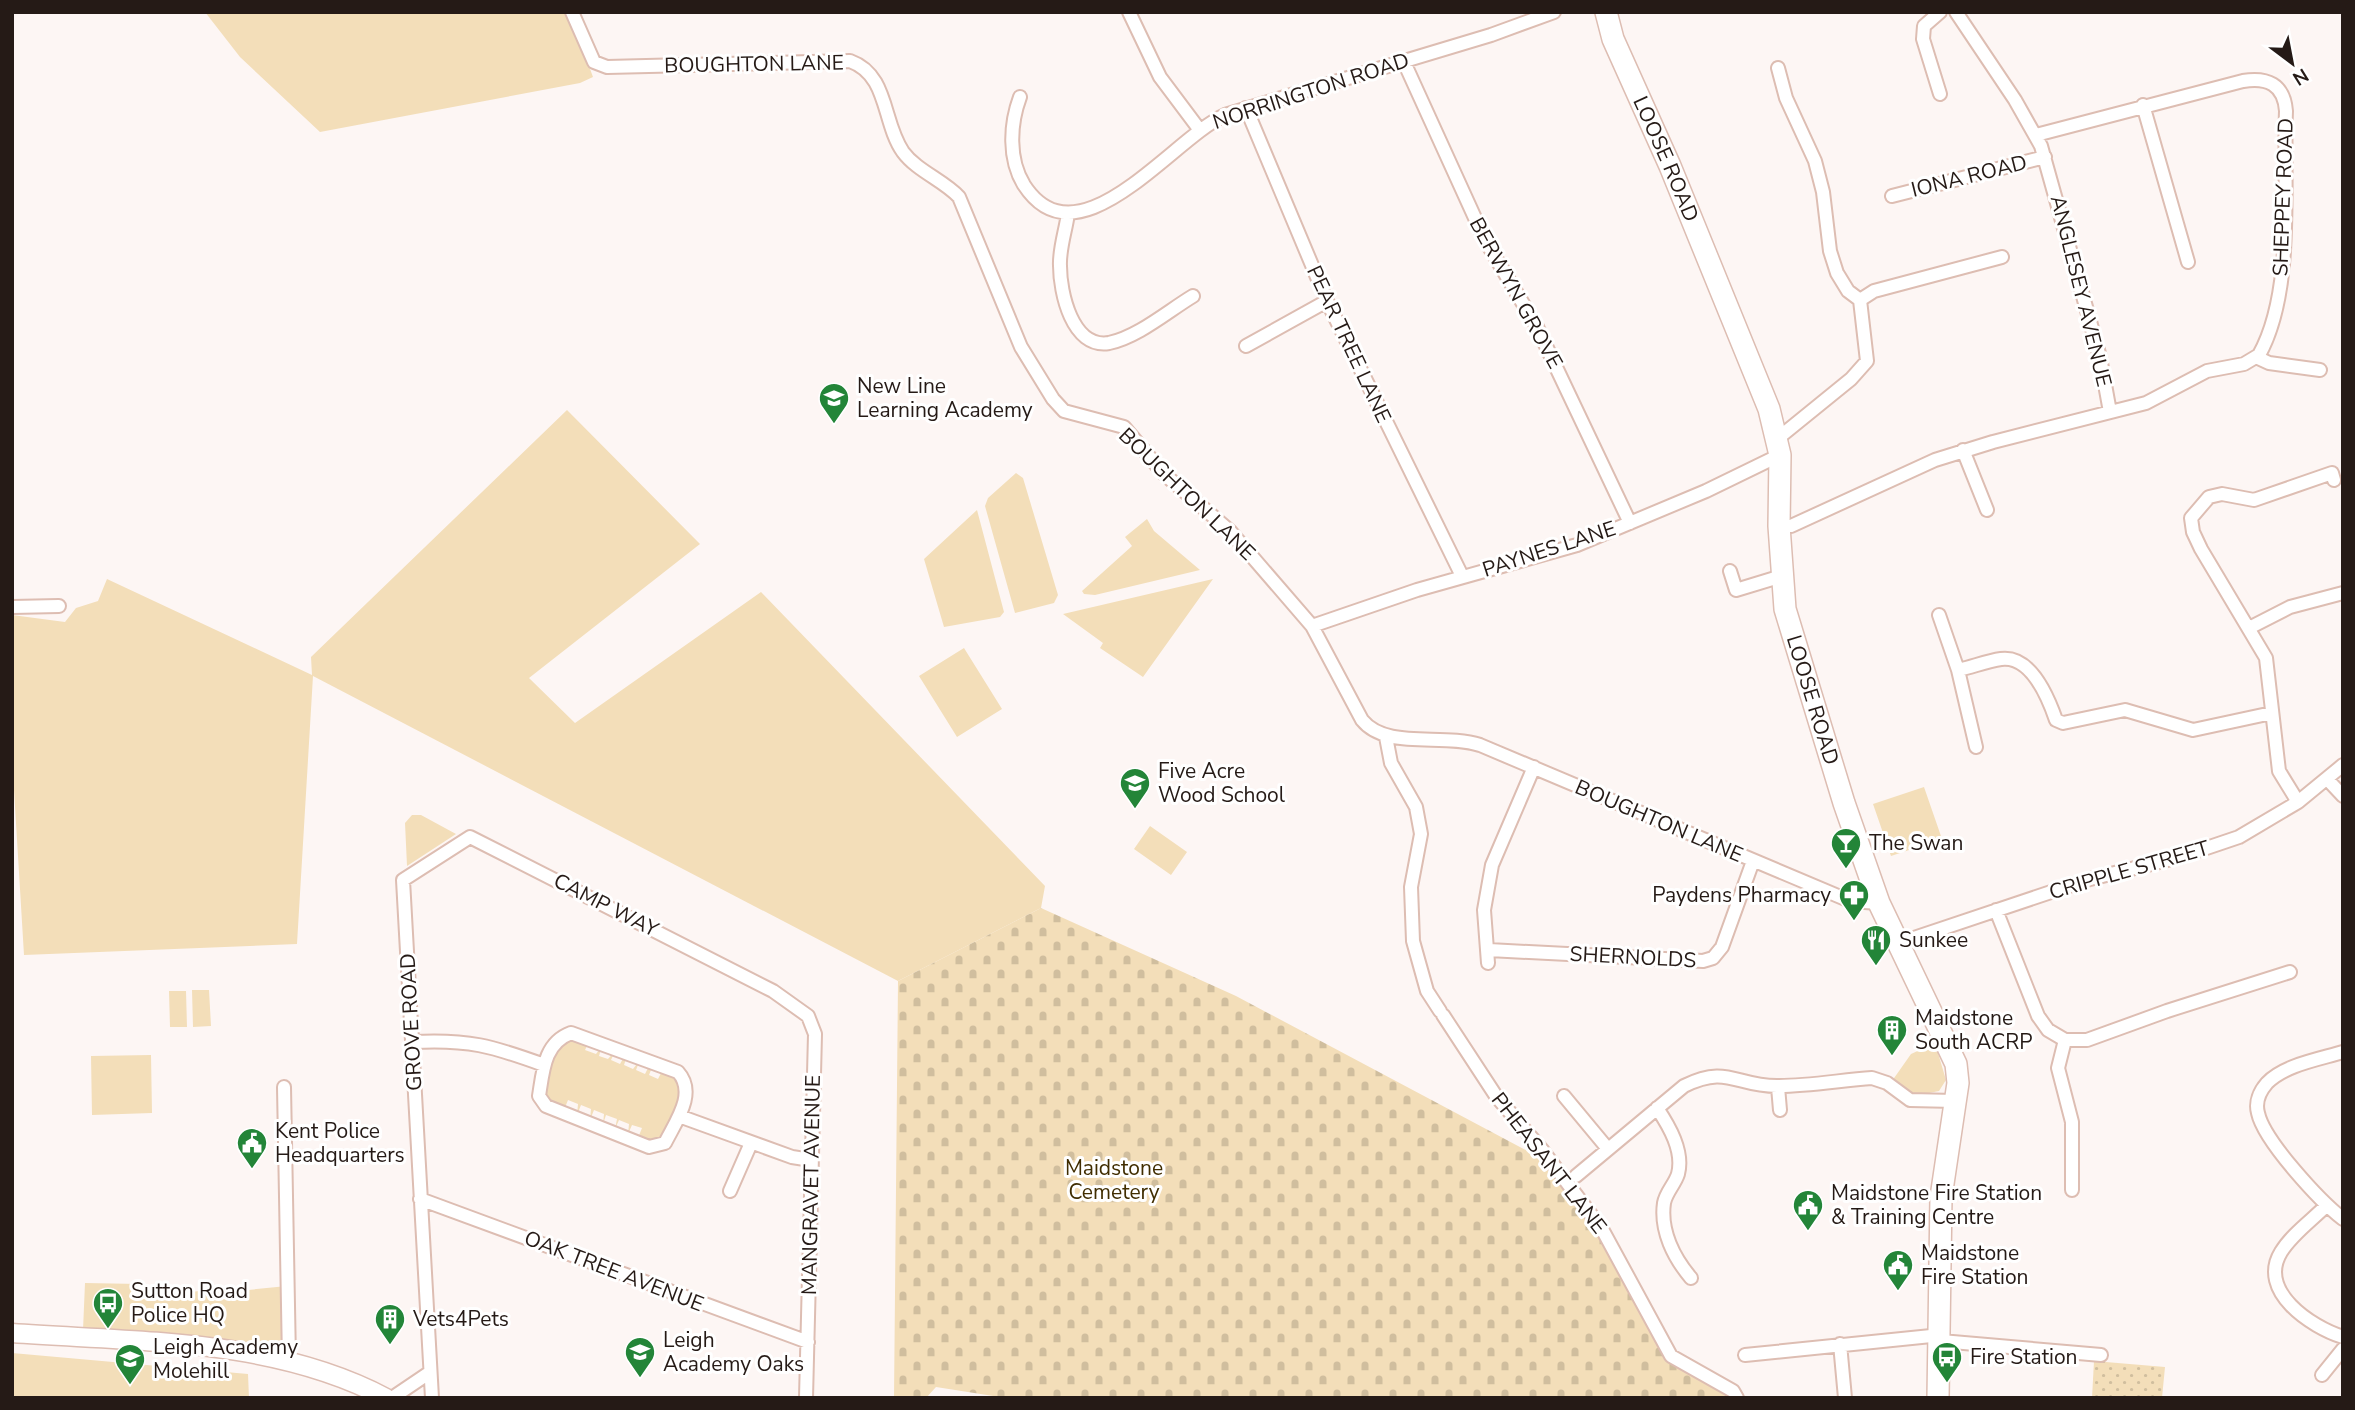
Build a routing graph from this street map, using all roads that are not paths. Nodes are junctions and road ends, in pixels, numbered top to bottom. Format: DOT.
graph roads {
  1 [pos="572,12"];
  2 [pos="1129,12"];
  3 [pos="1554,12"];
  4 [pos="1606,12"];
  5 [pos="1940,12"];
  6 [pos="1956,12"];
  7 [pos="1404,62"];
  8 [pos="1778,68"];
  9 [pos="1940,94"];
  10 [pos="1020,96"];
  11 [pos="2143,105"];
  12 [pos="1245,108"];
  13 [pos="1199,129"];
  14 [pos="2036,135"];
  15 [pos="2045,157"];
  16 [pos="1892,196"];
  17 [pos="1068,213"];
  18 [pos="2002,257"];
  19 [pos="2188,262"];
  20 [pos="1193,296"];
  21 [pos="1860,300"];
  22 [pos="1328,301"];
  23 [pos="1246,346"];
  24 [pos="2256,357"];
  25 [pos="2320,370"];
  26 [pos="2110,412"];
  27 [pos="1779,447"];
  28 [pos="1963,450"];
  29 [pos="2336,473"];
  30 [pos="1987,510"];
  31 [pos="1630,523"];
  32 [pos="1779,526"];
  33 [pos="1730,571"];
  34 [pos="1462,576"];
  35 [pos="1782,576"];
  36 [pos="2343,593"];
  37 [pos="59,606"];
  38 [pos="12,607"];
  39 [pos="1940,615"];
  40 [pos="1312,626"];
  41 [pos="2249,628"];
  42 [pos="1958,670"];
  43 [pos="2272,712"];
  44 [pos="1386,737"];
  45 [pos="1976,747"];
  46 [pos="2343,765"];
  47 [pos="1534,768"];
  48 [pos="2327,779"];
  49 [pos="2343,796"];
  50 [pos="2298,802"];
  51 [pos="1753,861"];
  52 [pos="403,880"];
  53 [pos="1879,902"];
  54 [pos="1996,910"];
  55 [pos="1899,943"];
  56 [pos="1489,950"];
  57 [pos="1488,963"];
  58 [pos="2290,972"];
  59 [pos="808,1016"];
  60 [pos="2065,1040"];
  61 [pos="413,1042"];
  62 [pos="2343,1052"];
  63 [pos="544,1065"];
  64 [pos="284,1087"];
  65 [pos="1778,1087"];
  66 [pos="1564,1096"];
  67 [pos="1955,1101"];
  68 [pos="1657,1108"];
  69 [pos="1780,1110"];
  70 [pos="679,1116"];
  71 [pos="751,1143"];
  72 [pos="1608,1149"];
  73 [pos="811,1160"];
  74 [pos="1576,1176"];
  75 [pos="2073,1190"];
  76 [pos="730,1191"];
  77 [pos="420,1199"];
  78 [pos="2327,1205"];
  79 [pos="2343,1219"];
  80 [pos="1691,1278"];
  81 [pos="12,1333"];
  82 [pos="2343,1337"];
  83 [pos="1941,1338"];
  84 [pos="808,1342"];
  85 [pos="1840,1344"];
  86 [pos="2343,1349"];
  87 [pos="1745,1354"];
  88 [pos="2101,1356"];
  89 [pos="289,1360"];
  90 [pos="2339,1364"];
  91 [pos="429,1373"];
  92 [pos="2322,1375"];
  93 [pos="389,1398"];
  94 [pos="432,1398"];
  95 [pos="806,1398"];
  96 [pos="1737,1398"];
  97 [pos="1845,1398"];
  98 [pos="1938,1398"];
  1 -- 40 [label="street, BOUGHTON LANE"];
  2 -- 13 [label="street"];
  3 -- 7 [label="street, NORRINGTON ROAD"];
  4 -- 27 [label="highway, LOOSE ROAD"];
  5 -- 9 [label="street"];
  6 -- 14 [label="street, ANGLESEY AVENUE"];
  7 -- 12 [label="street, NORRINGTON ROAD"];
  7 -- 31 [label="street, BERWYN GROVE"];
  8 -- 21 [label="street"];
  10 -- 17 [label="street"];
  11 -- 14 [label="street, SHEPPEY ROAD"];
  11 -- 19 [label="street"];
  11 -- 24 [label="street, SHEPPEY ROAD"];
  12 -- 13 [label="street, NORRINGTON ROAD"];
  12 -- 22 [label="street, PEAR TREE LANE"];
  13 -- 17 [label="street, NORRINGTON ROAD"];
  14 -- 15 [label="street, ANGLESEY AVENUE"];
  15 -- 16 [label="street, IONA ROAD"];
  15 -- 26 [label="street, ANGLESEY AVENUE"];
  17 -- 20 [label="street"];
  18 -- 21 [label="street"];
  21 -- 27 [label="street, PAYNES LANE"];
  22 -- 23 [label="street"];
  22 -- 34 [label="street, PEAR TREE LANE"];
  24 -- 25 [label="street"];
  24 -- 26 [label="street"];
  26 -- 28 [label="street, ANGLESEY AVENUE"];
  27 -- 31 [label="street, PAYNES LANE"];
  27 -- 32 [label="highway, LOOSE ROAD"];
  28 -- 30 [label="street"];
  28 -- 32 [label="street, ANGLESEY AVENUE"];
  29 -- 41 [label="street"];
  31 -- 34 [label="street, PAYNES LANE"];
  32 -- 35 [label="highway, LOOSE ROAD"];
  33 -- 35 [label="street"];
  34 -- 40 [label="street, PAYNES LANE"];
  35 -- 53 [label="highway, LOOSE ROAD"];
  36 -- 41 [label="street"];
  37 -- 38 [label="street"];
  39 -- 42 [label="street"];
  40 -- 44 [label="street, BOUGHTON LANE"];
  41 -- 43 [label="street"];
  42 -- 43 [label="street"];
  42 -- 45 [label="street"];
  43 -- 50 [label="street"];
  44 -- 47 [label="street, BOUGHTON LANE"];
  44 -- 96 [label="street, PHEASANT LANE"];
  46 -- 48 [label="street, CRIPPLE STREET"];
  47 -- 51 [label="street, BOUGHTON LANE"];
  47 -- 56 [label="street"];
  48 -- 49 [label="street"];
  48 -- 50 [label="street, CRIPPLE STREET"];
  50 -- 54 [label="street, CRIPPLE STREET"];
  51 -- 53 [label="street, BOUGHTON LANE"];
  51 -- 56 [label="street, SHERNOLDS"];
  52 -- 59 [label="street, CAMP WAY"];
  52 -- 61 [label="street, GROVE ROAD"];
  53 -- 55 [label="highway, LOOSE ROAD"];
  54 -- 55 [label="street, CRIPPLE STREET"];
  54 -- 60 [label="street"];
  55 -- 67 [label="highway, LOOSE ROAD"];
  56 -- 57 [label="street"];
  58 -- 60 [label="street"];
  59 -- 73 [label="street, MANGRAVET AVENUE"];
  60 -- 75 [label="street"];
  61 -- 63 [label="street"];
  61 -- 77 [label="street, GROVE ROAD"];
  62 -- 78 [label="street"];
  63 -- 70 [label="street"];
  63 -- 70 [label="street"];
  64 -- 89 [label="street"];
  65 -- 67 [label="street"];
  65 -- 68 [label="street"];
  65 -- 69 [label="street"];
  66 -- 72 [label="street"];
  67 -- 83 [label="highway, LOOSE ROAD"];
  68 -- 72 [label="street"];
  68 -- 80 [label="street"];
  70 -- 71 [label="street"];
  71 -- 73 [label="street"];
  71 -- 76 [label="street"];
  72 -- 74 [label="street"];
  73 -- 84 [label="street, MANGRAVET AVENUE"];
  77 -- 84 [label="street, OAK TREE AVENUE"];
  77 -- 91 [label="street, GROVE ROAD"];
  78 -- 79 [label="street"];
  78 -- 82 [label="street"];
  81 -- 89 [label="main road"];
  83 -- 85 [label="street"];
  83 -- 88 [label="street"];
  83 -- 98 [label="highway, LOOSE ROAD"];
  84 -- 95 [label="street, MANGRAVET AVENUE"];
  85 -- 87 [label="street"];
  85 -- 97 [label="street"];
  86 -- 90 [label="street"];
  89 -- 93 [label="main road"];
  90 -- 92 [label="street"];
  91 -- 93 [label="street"];
  91 -- 94 [label="street, GROVE ROAD"];
}
